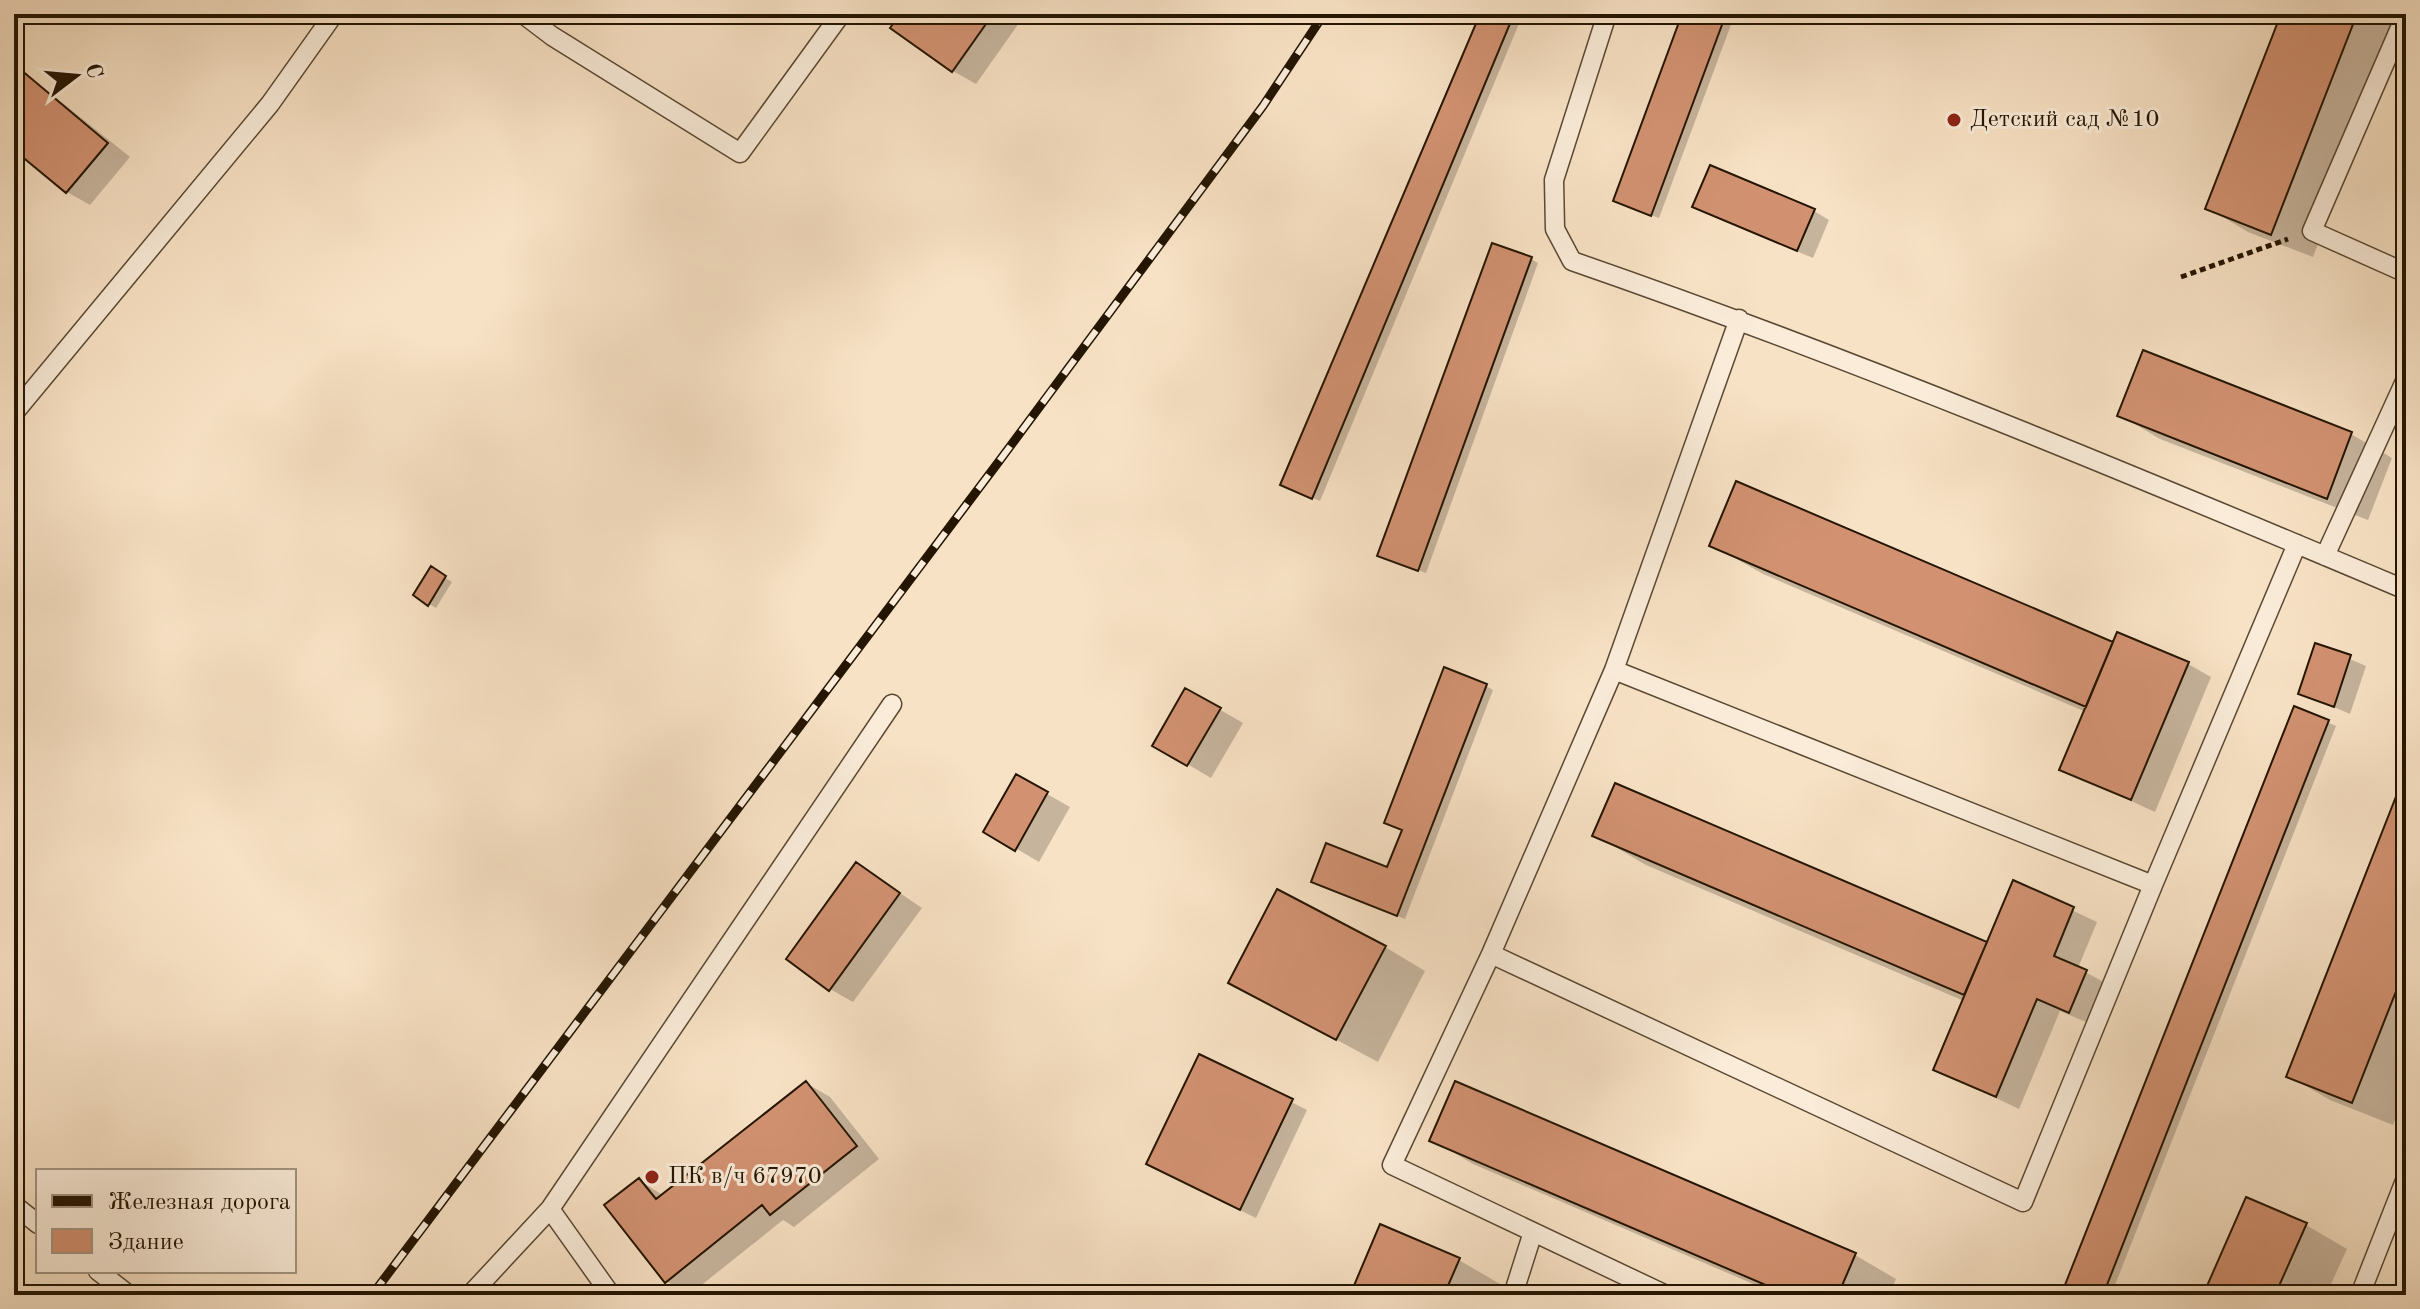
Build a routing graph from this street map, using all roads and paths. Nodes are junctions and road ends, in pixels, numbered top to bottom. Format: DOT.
graph roads {
  1 [pos="334,14"];
  2 [pos="523,14"];
  3 [pos="841,14"];
  4 [pos="1607,14"];
  5 [pos="2406,14"];
  6 [pos="2312,231"];
  7 [pos="2406,273"];
  8 [pos="2181,277"];
  9 [pos="1739,319"];
  10 [pos="2406,379"];
  11 [pos="14,413"];
  12 [pos="2297,544"];
  13 [pos="2325,556"];
  14 [pos="2406,590"];
  15 [pos="1614,670"];
  16 [pos="892,704"];
  17 [pos="2153,885"];
  18 [pos="1491,954"];
  19 [pos="2406,1178"];
  20 [pos="14,1205"];
  21 [pos="550,1209"];
  22 [pos="36,1222"];
  23 [pos="1533,1232"];
  24 [pos="101,1273"];
  25 [pos="129,1295"];
  26 [pos="470,1295"];
  27 [pos="611,1295"];
  28 [pos="1513,1295"];
  29 [pos="1666,1295"];
  30 [pos="2360,1295"];
  1 -- 11 [label="lane"];
  2 -- 3 [label="lane"];
  4 -- 9 [label="lane"];
  5 -- 6 [label="lane"];
  6 -- 7 [label="lane"];
  6 -- 8 [label="path"];
  9 -- 12 [label="lane"];
  9 -- 15 [label="lane"];
  10 -- 13 [label="lane"];
  12 -- 13 [label="lane"];
  12 -- 17 [label="lane"];
  13 -- 14 [label="lane"];
  15 -- 17 [label="lane"];
  15 -- 18 [label="lane"];
  16 -- 21 [label="lane"];
  17 -- 18 [label="lane"];
  18 -- 23 [label="lane"];
  19 -- 30 [label="lane"];
  20 -- 22 [label="lane"];
  21 -- 26 [label="lane"];
  21 -- 27 [label="lane"];
  23 -- 28 [label="lane"];
  23 -- 29 [label="lane"];
  24 -- 25 [label="lane"];
}
